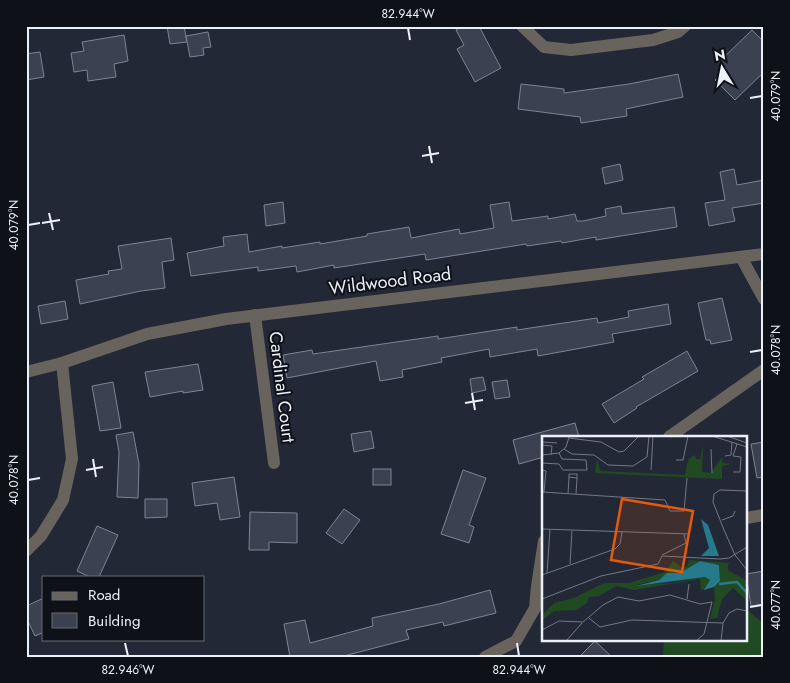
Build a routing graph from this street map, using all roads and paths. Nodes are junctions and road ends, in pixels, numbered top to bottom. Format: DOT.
graph roads {
  1 [pos="522,26"];
  2 [pos="685,26"];
  3 [pos="764,254"];
  4 [pos="741,257"];
  5 [pos="764,299"];
  6 [pos="255,315"];
  7 [pos="62,363"];
  8 [pos="764,370"];
  9 [pos="26,372"];
  10 [pos="670,436"];
  11 [pos="274,463"];
  12 [pos="764,515"];
  13 [pos="748,518"];
  14 [pos="542,550"];
  15 [pos="26,551"];
  16 [pos="485,657"];
  1 -- 2 [label="street"];
  3 -- 4 [label="street, Wildwood Road"];
  4 -- 5 [label="street"];
  4 -- 6 [label="street, Wildwood Road"];
  6 -- 7 [label="street, Wildwood Road"];
  6 -- 11 [label="street, Cardinal Court"];
  7 -- 9 [label="street, Wildwood Road"];
  7 -- 15 [label="street"];
  8 -- 10 [label="street"];
  12 -- 13 [label="street"];
  14 -- 16 [label="street"];
}
